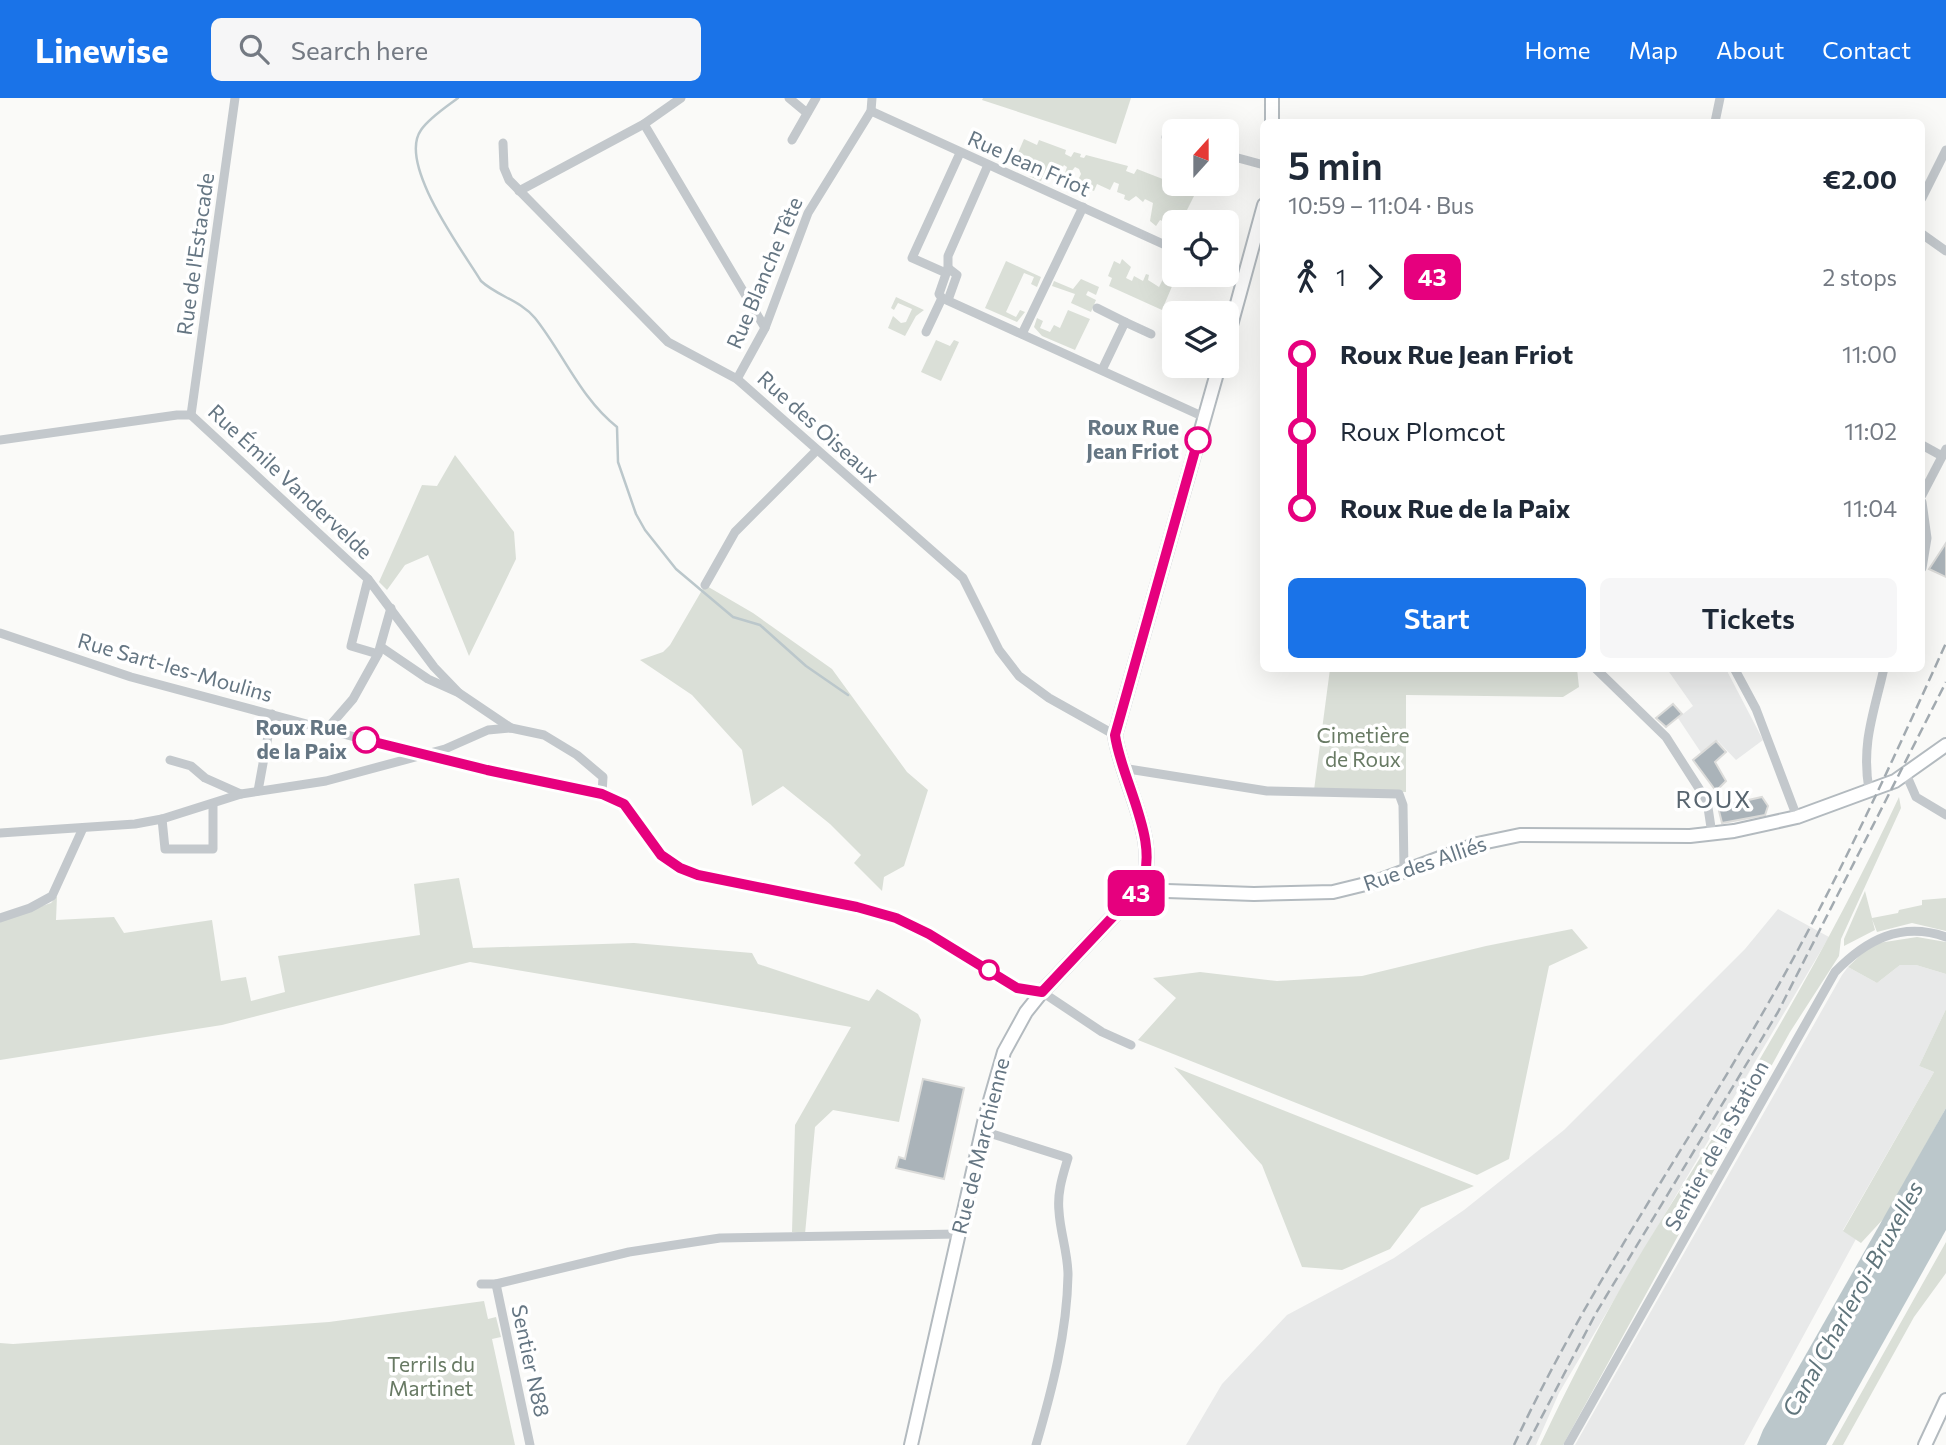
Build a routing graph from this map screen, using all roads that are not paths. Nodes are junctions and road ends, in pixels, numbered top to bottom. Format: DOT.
graph roads {
  1 [pos="235,98"];
  2 [pos="681,98"];
  3 [pos="789,98"];
  4 [pos="816,98"];
  5 [pos="872,98"];
  6 [pos="1272,98"];
  7 [pos="1720,98"];
  8 [pos="871,111"];
  9 [pos="807,113"];
  10 [pos="1272,119"];
  11 [pos="1716,119"];
  12 [pos="644,124"];
  13 [pos="792,140"];
  14 [pos="503,143"];
  15 [pos="1946,150"];
  16 [pos="960,153"];
  17 [pos="1239,158"];
  18 [pos="1260,164"];
  19 [pos="988,165"];
  20 [pos="519,191"];
  21 [pos="1925,192"];
  22 [pos="1083,206"];
  23 [pos="1260,220"];
  24 [pos="1925,236"];
  25 [pos="1162,243"];
  26 [pos="1946,251"];
  27 [pos="947,271"];
  28 [pos="1239,279"];
  29 [pos="1244,281"];
  30 [pos="943,297"];
  31 [pos="1238,301"];
  32 [pos="1097,308"];
  33 [pos="1125,322"];
  34 [pos="765,328"];
  35 [pos="926,332"];
  36 [pos="1022,334"];
  37 [pos="1151,334"];
  38 [pos="1102,370"];
  39 [pos="1216,378"];
  40 [pos="737,379"];
  41 [pos="191,415"];
  42 [pos="1205,417"];
  43 [pos="0,440"];
  44 [pos="1925,445"];
  45 [pos="817,450"];
  46 [pos="1944,452"];
  47 [pos="1925,489"];
  48 [pos="1925,524"];
  49 [pos="1925,550"];
  50 [pos="368,579"];
  51 [pos="705,585"];
  52 [pos="391,608"];
  53 [pos="0,633"];
  54 [pos="379,650"];
  55 [pos="1599,672"];
  56 [pos="1736,672"];
  57 [pos="1884,672"];
  58 [pos="459,693"];
  59 [pos="272,714"];
  60 [pos="511,728"];
  61 [pos="327,729"];
  62 [pos="1115,735"];
  63 [pos="1946,745"];
  64 [pos="422,755"];
  65 [pos="170,760"];
  66 [pos="1122,768"];
  67 [pos="1906,774"];
  68 [pos="1869,790"];
  69 [pos="258,791"];
  70 [pos="241,794"];
  71 [pos="602,794"];
  72 [pos="213,804"];
  73 [pos="1946,815"];
  74 [pos="1797,817"];
  75 [pos="162,819"];
  76 [pos="83,828"];
  77 [pos="0,833"];
  78 [pos="1712,834"];
  79 [pos="1404,871"];
  80 [pos="1138,890"];
  81 [pos="0,918"];
  82 [pos="1946,937"];
  83 [pos="1042,992"];
  84 [pos="1131,1045"];
  85 [pos="983,1131"];
  86 [pos="958,1234"];
  87 [pos="496,1283"];
  88 [pos="481,1284"];
  89 [pos="1946,1400"];
  90 [pos="530,1445"];
  91 [pos="911,1445"];
  92 [pos="1036,1445"];
  93 [pos="1569,1445"];
  94 [pos="1925,1445"];
  1 -- 41 [label="street, Rue de l'Estacade"];
  2 -- 12 [label="street"];
  3 -- 9 [label="street"];
  4 -- 9 [label="street"];
  5 -- 8 [label="street"];
  6 -- 10 [label="main road"];
  7 -- 11 [label="street"];
  8 -- 16 [label="street, Rue Jean Friot"];
  8 -- 34 [label="street, Rue Blanche Tête"];
  9 -- 13 [label="street"];
  12 -- 20 [label="street"];
  12 -- 34 [label="street"];
  14 -- 20 [label="street, Rue des Oiseaux"];
  15 -- 21 [label="street"];
  16 -- 19 [label="street, Rue Jean Friot"];
  16 -- 27 [label="street"];
  17 -- 18 [label="street"];
  19 -- 22 [label="street, Rue Jean Friot"];
  19 -- 27 [label="street"];
  20 -- 40 [label="street, Rue des Oiseaux"];
  22 -- 25 [label="street, Rue Jean Friot"];
  22 -- 36 [label="street"];
  23 -- 29 [label="main road"];
  24 -- 26 [label="street"];
  27 -- 30 [label="street"];
  28 -- 29 [label="street"];
  29 -- 31 [label="main road"];
  30 -- 35 [label="street"];
  30 -- 36 [label="street"];
  32 -- 33 [label="street"];
  33 -- 37 [label="street"];
  33 -- 38 [label="street"];
  34 -- 40 [label="street, Rue Blanche Tête"];
  36 -- 38 [label="street"];
  38 -- 42 [label="street"];
  39 -- 42 [label="main road"];
  40 -- 45 [label="street, Rue des Oiseaux"];
  41 -- 43 [label="street, Rue Émile Vandervelde"];
  41 -- 50 [label="street, Rue Émile Vandervelde"];
  42 -- 62 [label="main road"];
  44 -- 46 [label="street"];
  45 -- 51 [label="street"];
  45 -- 62 [label="street, Rue des Oiseaux"];
  46 -- 47 [label="street"];
  48 -- 49 [label="street"];
  50 -- 52 [label="street, Rue Émile Vandervelde"];
  50 -- 54 [label="street"];
  52 -- 54 [label="street"];
  52 -- 58 [label="street, Rue Émile Vandervelde"];
  53 -- 59 [label="street, Rue Sart-les-Moulins"];
  54 -- 58 [label="street"];
  54 -- 61 [label="street"];
  55 -- 78 [label="street"];
  56 -- 74 [label="street"];
  57 -- 68 [label="street"];
  58 -- 60 [label="street"];
  59 -- 61 [label="street, Rue Sart-les-Moulins"];
  59 -- 69 [label="street"];
  60 -- 64 [label="street"];
  60 -- 71 [label="street"];
  61 -- 64 [label="street, Rue Sart-les-Moulins"];
  62 -- 66 [label="main road"];
  63 -- 67 [label="main road, Rue des Alliés"];
  64 -- 69 [label="street"];
  64 -- 71 [label="street, Rue Sart-les-Moulins"];
  65 -- 70 [label="street"];
  66 -- 79 [label="street"];
  66 -- 80 [label="main road"];
  67 -- 68 [label="main road, Rue des Alliés"];
  67 -- 73 [label="street"];
  68 -- 74 [label="main road, Rue des Alliés"];
  69 -- 70 [label="street"];
  70 -- 72 [label="street"];
  71 -- 83 [label="street"];
  72 -- 75 [label="street"];
  72 -- 75 [label="street"];
  74 -- 78 [label="main road, Rue des Alliés"];
  75 -- 76 [label="street"];
  76 -- 77 [label="street"];
  76 -- 81 [label="street"];
  78 -- 79 [label="main road, Rue des Alliés"];
  79 -- 80 [label="main road, Rue des Alliés"];
  80 -- 83 [label="main road, Rue de Marchienne"];
  82 -- 93 [label="street, Sentier de la Station"];
  83 -- 84 [label="street"];
  83 -- 85 [label="main road, Rue de Marchienne"];
  85 -- 86 [label="main road, Rue de Marchienne"];
  85 -- 92 [label="street"];
  86 -- 87 [label="street"];
  86 -- 91 [label="main road, Rue de Marchienne"];
  87 -- 88 [label="street"];
  87 -- 90 [label="street, Sentier N88"];
  89 -- 94 [label="main road"];
}
